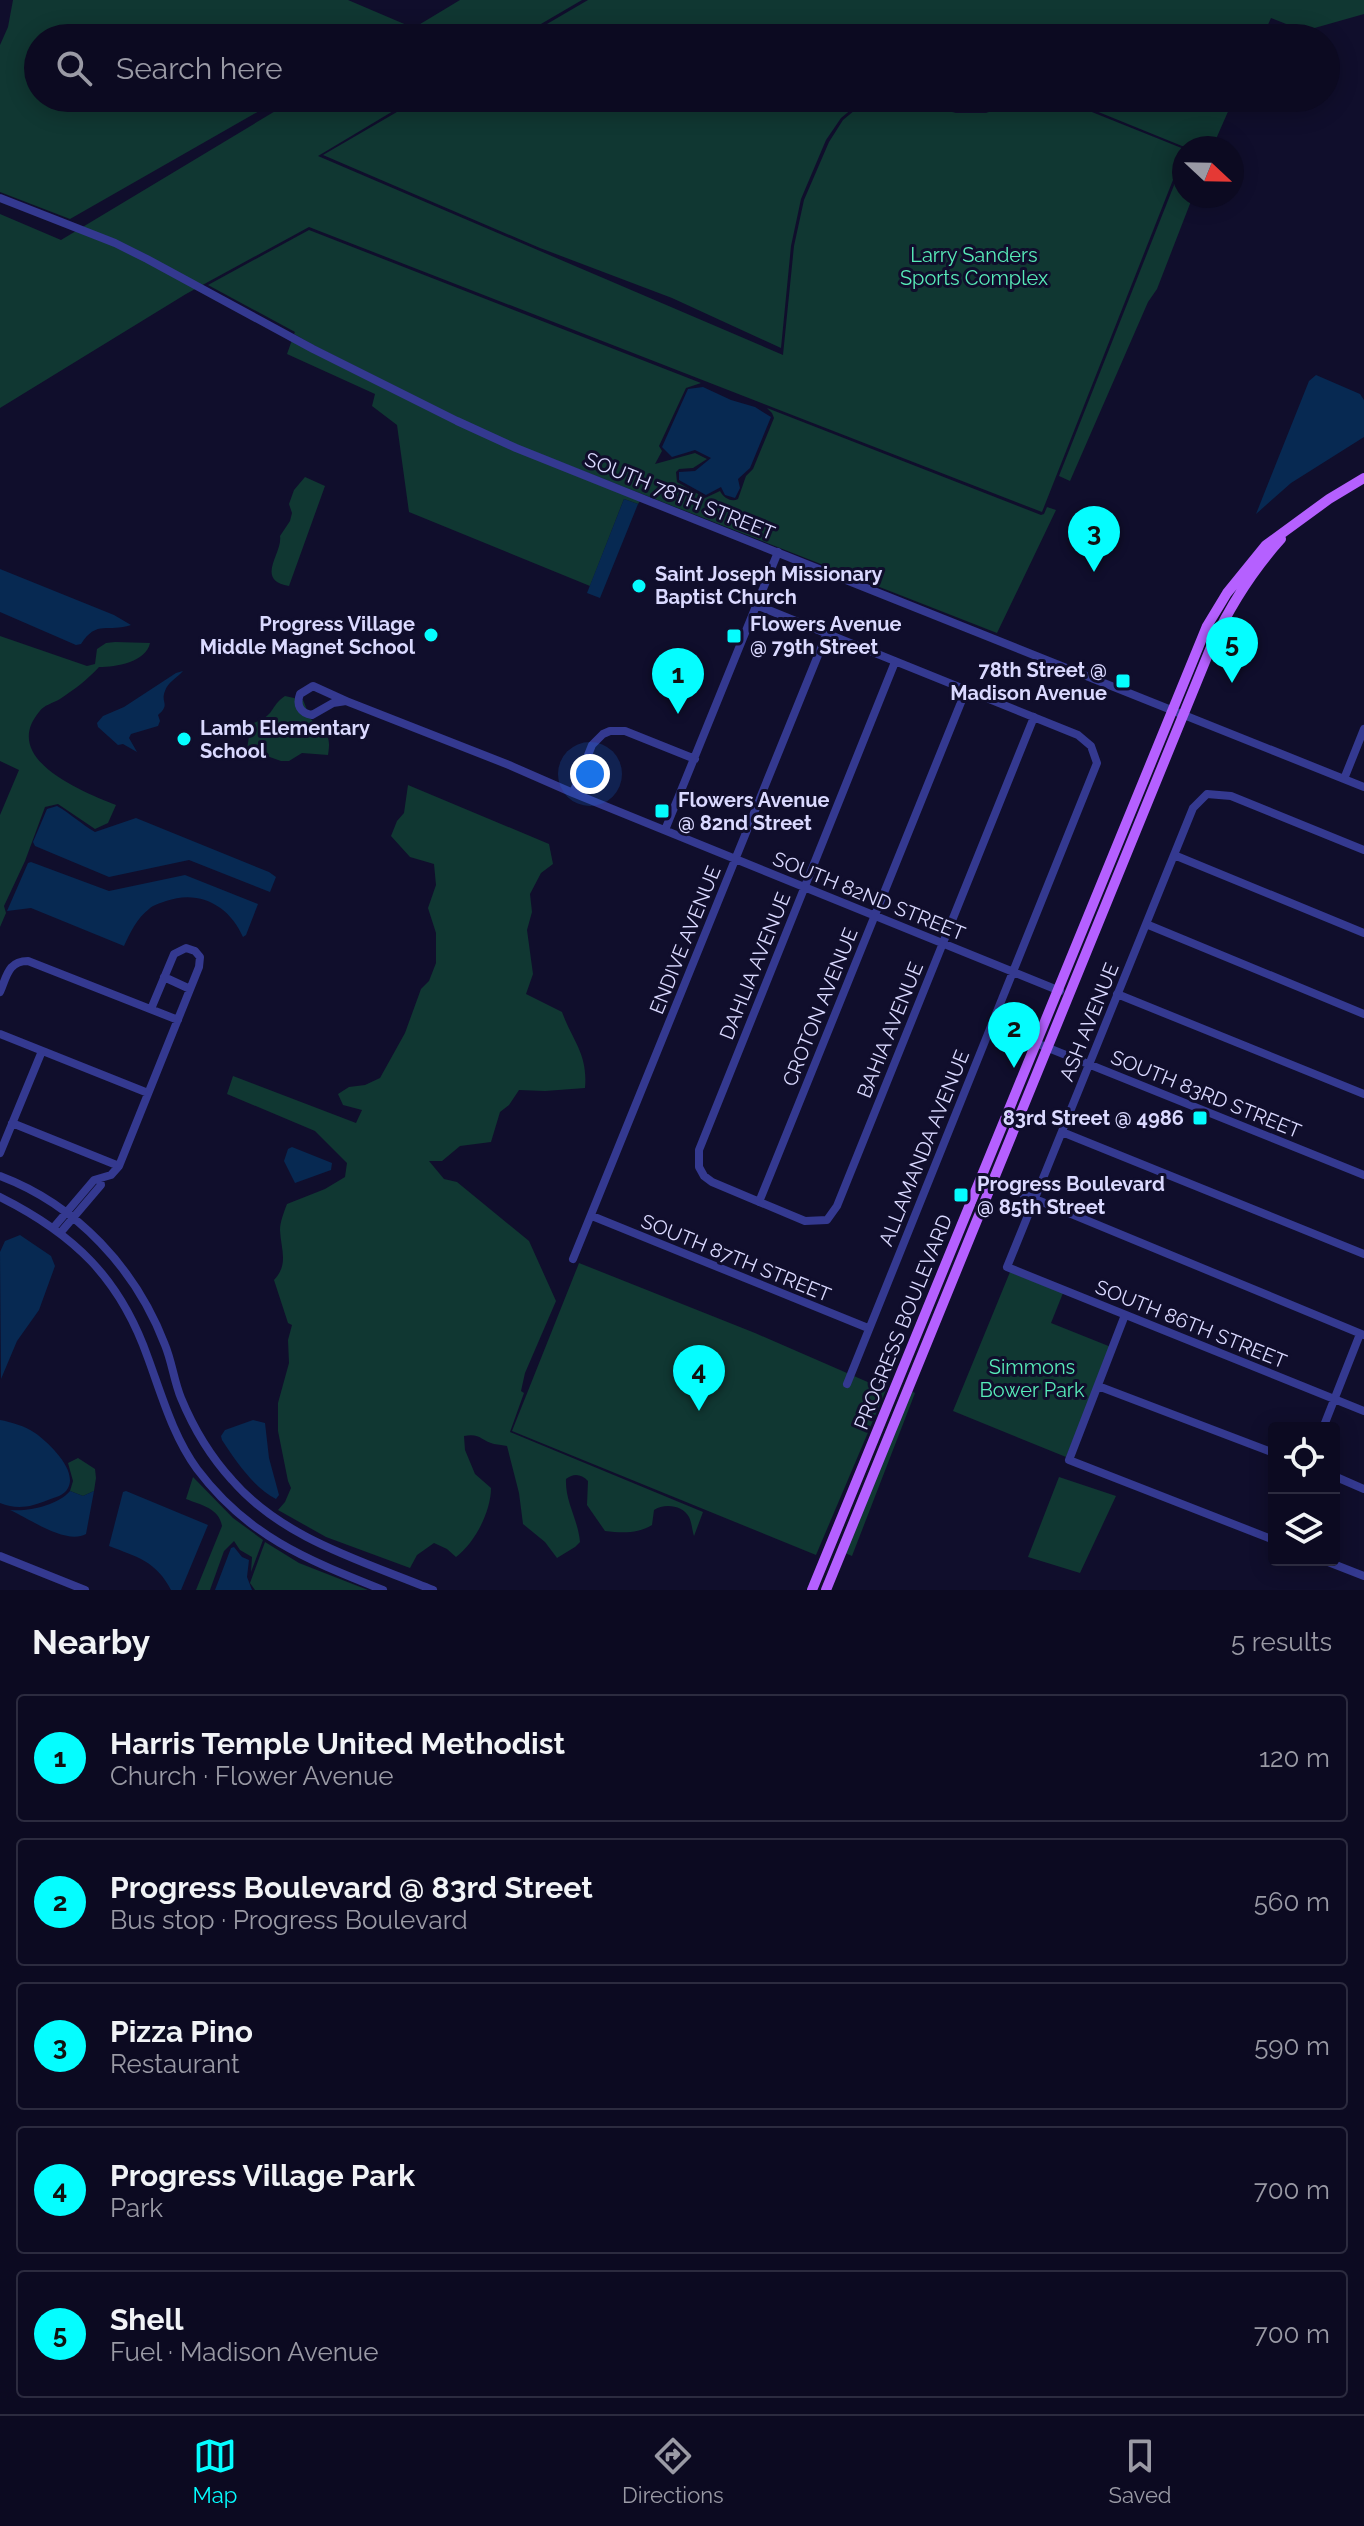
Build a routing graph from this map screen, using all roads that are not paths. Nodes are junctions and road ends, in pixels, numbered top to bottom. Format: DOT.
graph roads {
  1 [pos="0,198"];
  2 [pos="1364,478"];
  3 [pos="778,552"];
  4 [pos="756,605"];
  5 [pos="827,633"];
  6 [pos="895,662"];
  7 [pos="966,690"];
  8 [pos="346,701"];
  9 [pos="1177,713"];
  10 [pos="1034,717"];
  11 [pos="1364,729"];
  12 [pos="695,759"];
  13 [pos="1344,779"];
  14 [pos="1364,787"];
  15 [pos="573,793"];
  16 [pos="665,830"];
  17 [pos="1364,850"];
  18 [pos="1174,855"];
  19 [pos="736,858"];
  20 [pos="805,887"];
  21 [pos="875,915"];
  22 [pos="1146,924"];
  23 [pos="1364,933"];
  24 [pos="942,942"];
  25 [pos="1013,971"];
  26 [pos="164,977"];
  27 [pos="190,989"];
  28 [pos="0,992"];
  29 [pos="1063,992"];
  30 [pos="1117,994"];
  31 [pos="151,1009"];
  32 [pos="1364,1014"];
  33 [pos="178,1020"];
  34 [pos="0,1034"];
  35 [pos="1036,1043"];
  36 [pos="1047,1048"];
  37 [pos="42,1051"];
  38 [pos="1089,1064"];
  39 [pos="148,1093"];
  40 [pos="1364,1094"];
  41 [pos="12,1123"];
  42 [pos="1062,1132"];
  43 [pos="0,1153"];
  44 [pos="119,1166"];
  45 [pos="1364,1175"];
  46 [pos="0,1176"];
  47 [pos="987,1179"];
  48 [pos="0,1197"];
  49 [pos="1034,1199"];
  50 [pos="759,1202"];
  51 [pos="70,1215"];
  52 [pos="592,1216"];
  53 [pos="57,1229"];
  54 [pos="1364,1254"];
  55 [pos="573,1259"];
  56 [pos="1007,1267"];
  57 [pos="1125,1315"];
  58 [pos="154,1321"];
  59 [pos="922,1322"];
  60 [pos="934,1327"];
  61 [pos="137,1328"];
  62 [pos="868,1328"];
  63 [pos="1362,1334"];
  64 [pos="847,1384"];
  65 [pos="910,1386"];
  66 [pos="1098,1386"];
  67 [pos="1334,1399"];
  68 [pos="890,1401"];
  69 [pos="1364,1411"];
  70 [pos="1325,1422"];
  71 [pos="1268,1451"];
  72 [pos="1340,1479"];
  73 [pos="1364,1489"];
  74 [pos="246,1495"];
  75 [pos="865,1495"];
  76 [pos="232,1509"];
  77 [pos="1268,1538"];
  78 [pos="0,1556"];
  79 [pos="1338,1566"];
  80 [pos="1364,1576"];
  81 [pos="61,1580"];
  82 [pos="57,1590"];
  83 [pos="85,1590"];
  84 [pos="383,1590"];
  85 [pos="433,1590"];
  86 [pos="812,1590"];
  87 [pos="826,1590"];
  1 -- 3 [label="street, SOUTH 78TH STREET"];
  2 -- 9 [label="main road, PROGRESS BOULEVARD"];
  3 -- 4 [label="street"];
  3 -- 9 [label="street, SOUTH 78TH STREET"];
  4 -- 5 [label="street"];
  4 -- 12 [label="street"];
  5 -- 6 [label="street"];
  5 -- 19 [label="street, ENDIVE AVENUE"];
  6 -- 7 [label="street"];
  6 -- 20 [label="street, DAHLIA AVENUE"];
  7 -- 10 [label="street"];
  7 -- 21 [label="street, CROTON AVENUE"];
  8 -- 8 [label="street, SOUTH 82ND STREET"];
  8 -- 15 [label="street, SOUTH 82ND STREET"];
  9 -- 13 [label="street, SOUTH 78TH STREET"];
  9 -- 29 [label="main road, PROGRESS BOULEVARD"];
  10 -- 24 [label="street, BAHIA AVENUE"];
  10 -- 25 [label="street, ALLAMANDA AVENUE"];
  11 -- 13 [label="street"];
  12 -- 15 [label="street"];
  12 -- 16 [label="street"];
  13 -- 14 [label="street, SOUTH 78TH STREET"];
  15 -- 16 [label="street, SOUTH 82ND STREET"];
  16 -- 19 [label="street, SOUTH 82ND STREET"];
  17 -- 18 [label="street, ASH AVENUE"];
  18 -- 22 [label="street, ASH AVENUE"];
  18 -- 23 [label="street"];
  19 -- 20 [label="street, SOUTH 82ND STREET"];
  19 -- 52 [label="street, ENDIVE AVENUE"];
  20 -- 21 [label="street, SOUTH 82ND STREET"];
  20 -- 50 [label="street, DAHLIA AVENUE"];
  21 -- 24 [label="street, SOUTH 82ND STREET"];
  21 -- 50 [label="street, CROTON AVENUE"];
  22 -- 30 [label="street, ASH AVENUE"];
  22 -- 32 [label="street"];
  24 -- 25 [label="street, SOUTH 82ND STREET"];
  24 -- 50 [label="street, BAHIA AVENUE"];
  25 -- 29 [label="street, SOUTH 82ND STREET"];
  25 -- 62 [label="street, ALLAMANDA AVENUE"];
  26 -- 27 [label="street"];
  26 -- 27 [label="street"];
  26 -- 31 [label="street"];
  27 -- 33 [label="street"];
  28 -- 31 [label="street"];
  29 -- 35 [label="main road, PROGRESS BOULEVARD"];
  29 -- 36 [label="main road, PROGRESS BOULEVARD"];
  30 -- 38 [label="street, ASH AVENUE"];
  30 -- 40 [label="street"];
  31 -- 33 [label="street"];
  33 -- 39 [label="street"];
  34 -- 37 [label="street"];
  35 -- 36 [label="street, SOUTH 83RD STREET"];
  35 -- 47 [label="main road, PROGRESS BOULEVARD"];
  36 -- 38 [label="street, SOUTH 83RD STREET"];
  36 -- 47 [label="main road, PROGRESS BOULEVARD"];
  37 -- 39 [label="street"];
  37 -- 41 [label="street"];
  38 -- 42 [label="street, ASH AVENUE"];
  38 -- 45 [label="street, SOUTH 83RD STREET"];
  39 -- 44 [label="street"];
  41 -- 43 [label="street"];
  41 -- 44 [label="street"];
  42 -- 49 [label="street, ASH AVENUE"];
  42 -- 54 [label="street"];
  44 -- 51 [label="street"];
  46 -- 51 [label="street"];
  47 -- 49 [label="street"];
  47 -- 59 [label="main road, PROGRESS BOULEVARD"];
  47 -- 60 [label="main road, PROGRESS BOULEVARD"];
  48 -- 53 [label="street"];
  49 -- 56 [label="street, ASH AVENUE"];
  49 -- 63 [label="street"];
  51 -- 53 [label="street"];
  51 -- 58 [label="street"];
  52 -- 55 [label="street, ENDIVE AVENUE"];
  52 -- 62 [label="street, SOUTH 87TH STREET"];
  53 -- 61 [label="street"];
  56 -- 57 [label="street, SOUTH 86TH STREET"];
  57 -- 66 [label="street"];
  57 -- 67 [label="street, SOUTH 86TH STREET"];
  58 -- 61 [label="street"];
  58 -- 74 [label="street"];
  59 -- 60 [label="main road"];
  59 -- 68 [label="main road, PROGRESS BOULEVARD"];
  60 -- 65 [label="main road, PROGRESS BOULEVARD"];
  61 -- 76 [label="street"];
  62 -- 64 [label="street, ALLAMANDA AVENUE"];
  63 -- 67 [label="street"];
  65 -- 68 [label="main road"];
  65 -- 75 [label="main road, PROGRESS BOULEVARD"];
  66 -- 71 [label="street"];
  66 -- 77 [label="street"];
  67 -- 69 [label="street, SOUTH 86TH STREET"];
  67 -- 70 [label="street"];
  68 -- 75 [label="main road"];
  68 -- 86 [label="main road, PROGRESS BOULEVARD"];
  72 -- 73 [label="street"];
  74 -- 76 [label="street"];
  74 -- 85 [label="street"];
  75 -- 87 [label="main road, PROGRESS BOULEVARD"];
  76 -- 84 [label="street"];
  78 -- 81 [label="street"];
  79 -- 80 [label="street"];
  81 -- 82 [label="street"];
  81 -- 83 [label="street"];
}
